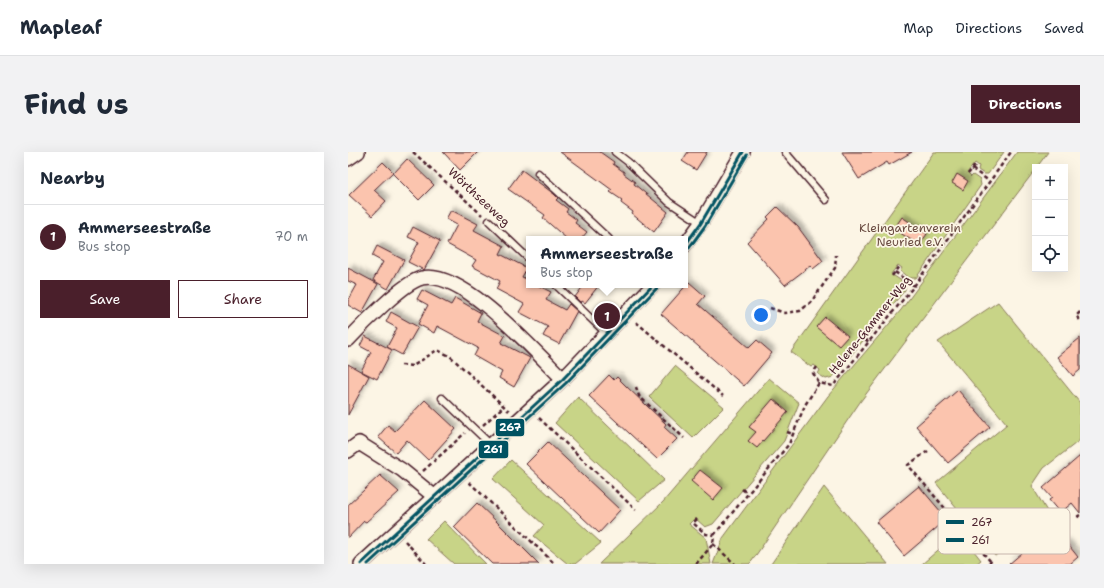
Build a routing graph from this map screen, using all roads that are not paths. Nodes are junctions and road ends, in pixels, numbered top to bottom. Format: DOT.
graph roads {
  1 [pos="358,152"];
  2 [pos="614,152"];
  3 [pos="743,152"];
  4 [pos="785,152"];
  5 [pos="348,159"];
  6 [pos="538,173"];
  7 [pos="826,200"];
  8 [pos="489,221"];
  9 [pos="702,223"];
  10 [pos="606,236"];
  11 [pos="688,241"];
  12 [pos="526,256"];
  13 [pos="559,288"];
  14 [pos="650,288"];
  15 [pos="607,334"];
  16 [pos="348,340"];
  17 [pos="563,379"];
  18 [pos="442,398"];
  19 [pos="348,436"];
  20 [pos="359,443"];
  21 [pos="491,444"];
  22 [pos="348,451"];
  23 [pos="435,497"];
  24 [pos="361,564"];
  1 -- 5 [label="street"];
  2 -- 9 [label="lane"];
  3 -- 9 [label="street"];
  4 -- 7 [label="lane"];
  6 -- 10 [label="lane"];
  8 -- 12 [label="lane, Wörthseeweg"];
  9 -- 11 [label="street"];
  13 -- 15 [label="lane"];
  14 -- 15 [label="street"];
  15 -- 17 [label="street"];
  16 -- 17 [label="street"];
  17 -- 21 [label="street"];
  18 -- 21 [label="lane"];
  19 -- 20 [label="street"];
  20 -- 22 [label="street"];
  20 -- 23 [label="street"];
  21 -- 23 [label="street"];
  23 -- 24 [label="street"];
}
